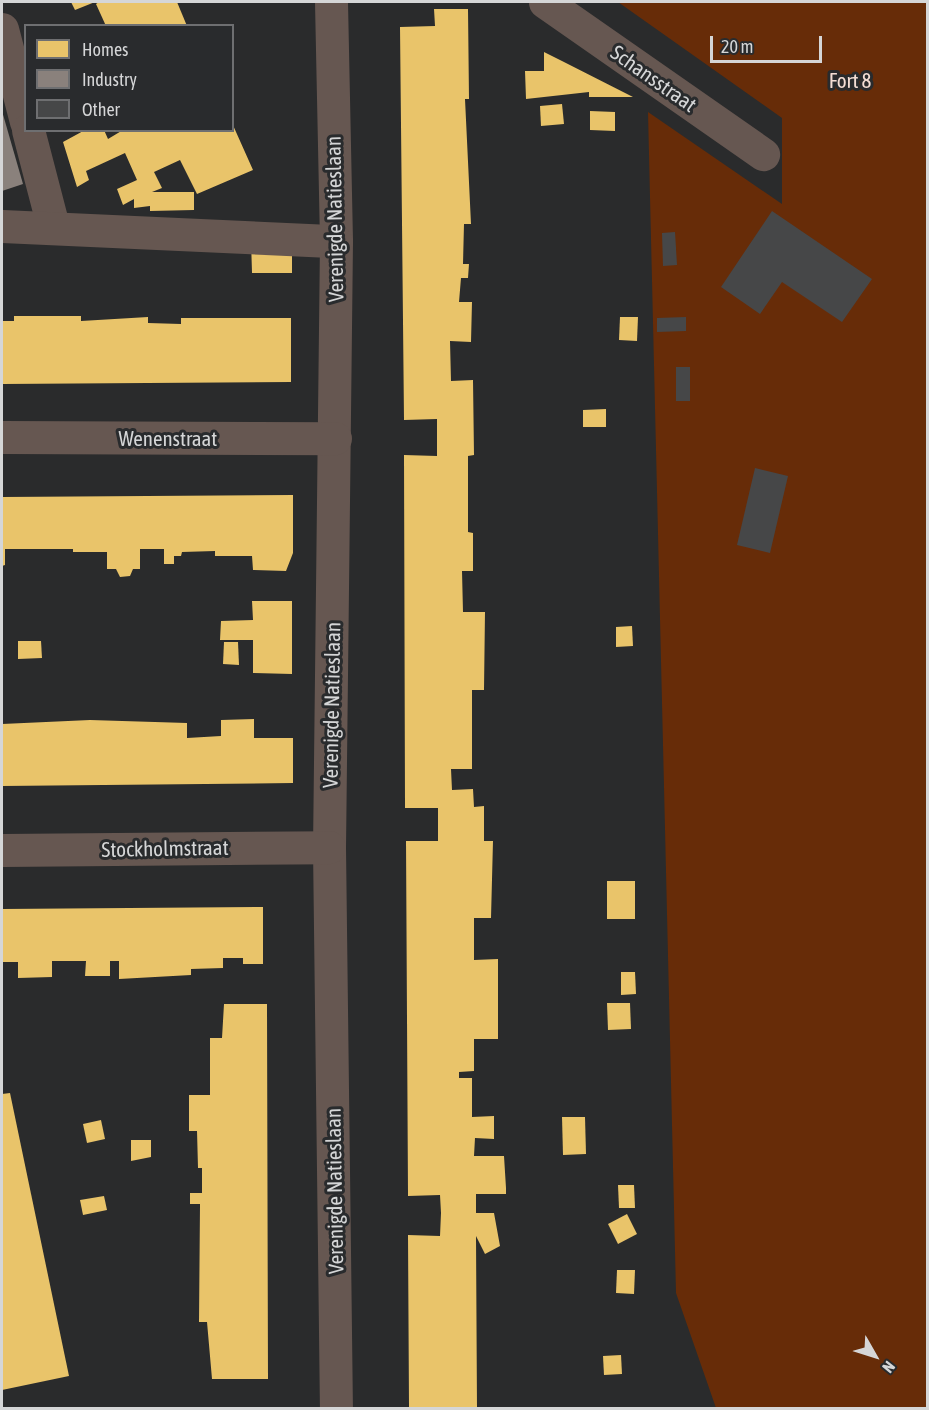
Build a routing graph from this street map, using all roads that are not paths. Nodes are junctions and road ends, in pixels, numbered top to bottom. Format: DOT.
graph roads {
  1 [pos="331,2"];
  2 [pos="544,2"];
  3 [pos="2,29"];
  4 [pos="24,114"];
  5 [pos="28,132"];
  6 [pos="763,154"];
  7 [pos="2,226"];
  8 [pos="52,226"];
  9 [pos="336,241"];
  10 [pos="2,437"];
  11 [pos="335,438"];
  12 [pos="329,847"];
  13 [pos="2,850"];
  14 [pos="336,1408"];
  1 -- 9 [label="street, Verenigde Natieslaan"];
  2 -- 6 [label="street, Schansstraat"];
  3 -- 4 [label="street"];
  5 -- 8 [label="street"];
  7 -- 8 [label="street"];
  8 -- 9 [label="street"];
  9 -- 11 [label="street, Verenigde Natieslaan"];
  10 -- 11 [label="street, Wenenstraat"];
  11 -- 12 [label="street, Verenigde Natieslaan"];
  12 -- 13 [label="street, Stockholmstraat"];
  12 -- 14 [label="street, Verenigde Natieslaan"];
}
